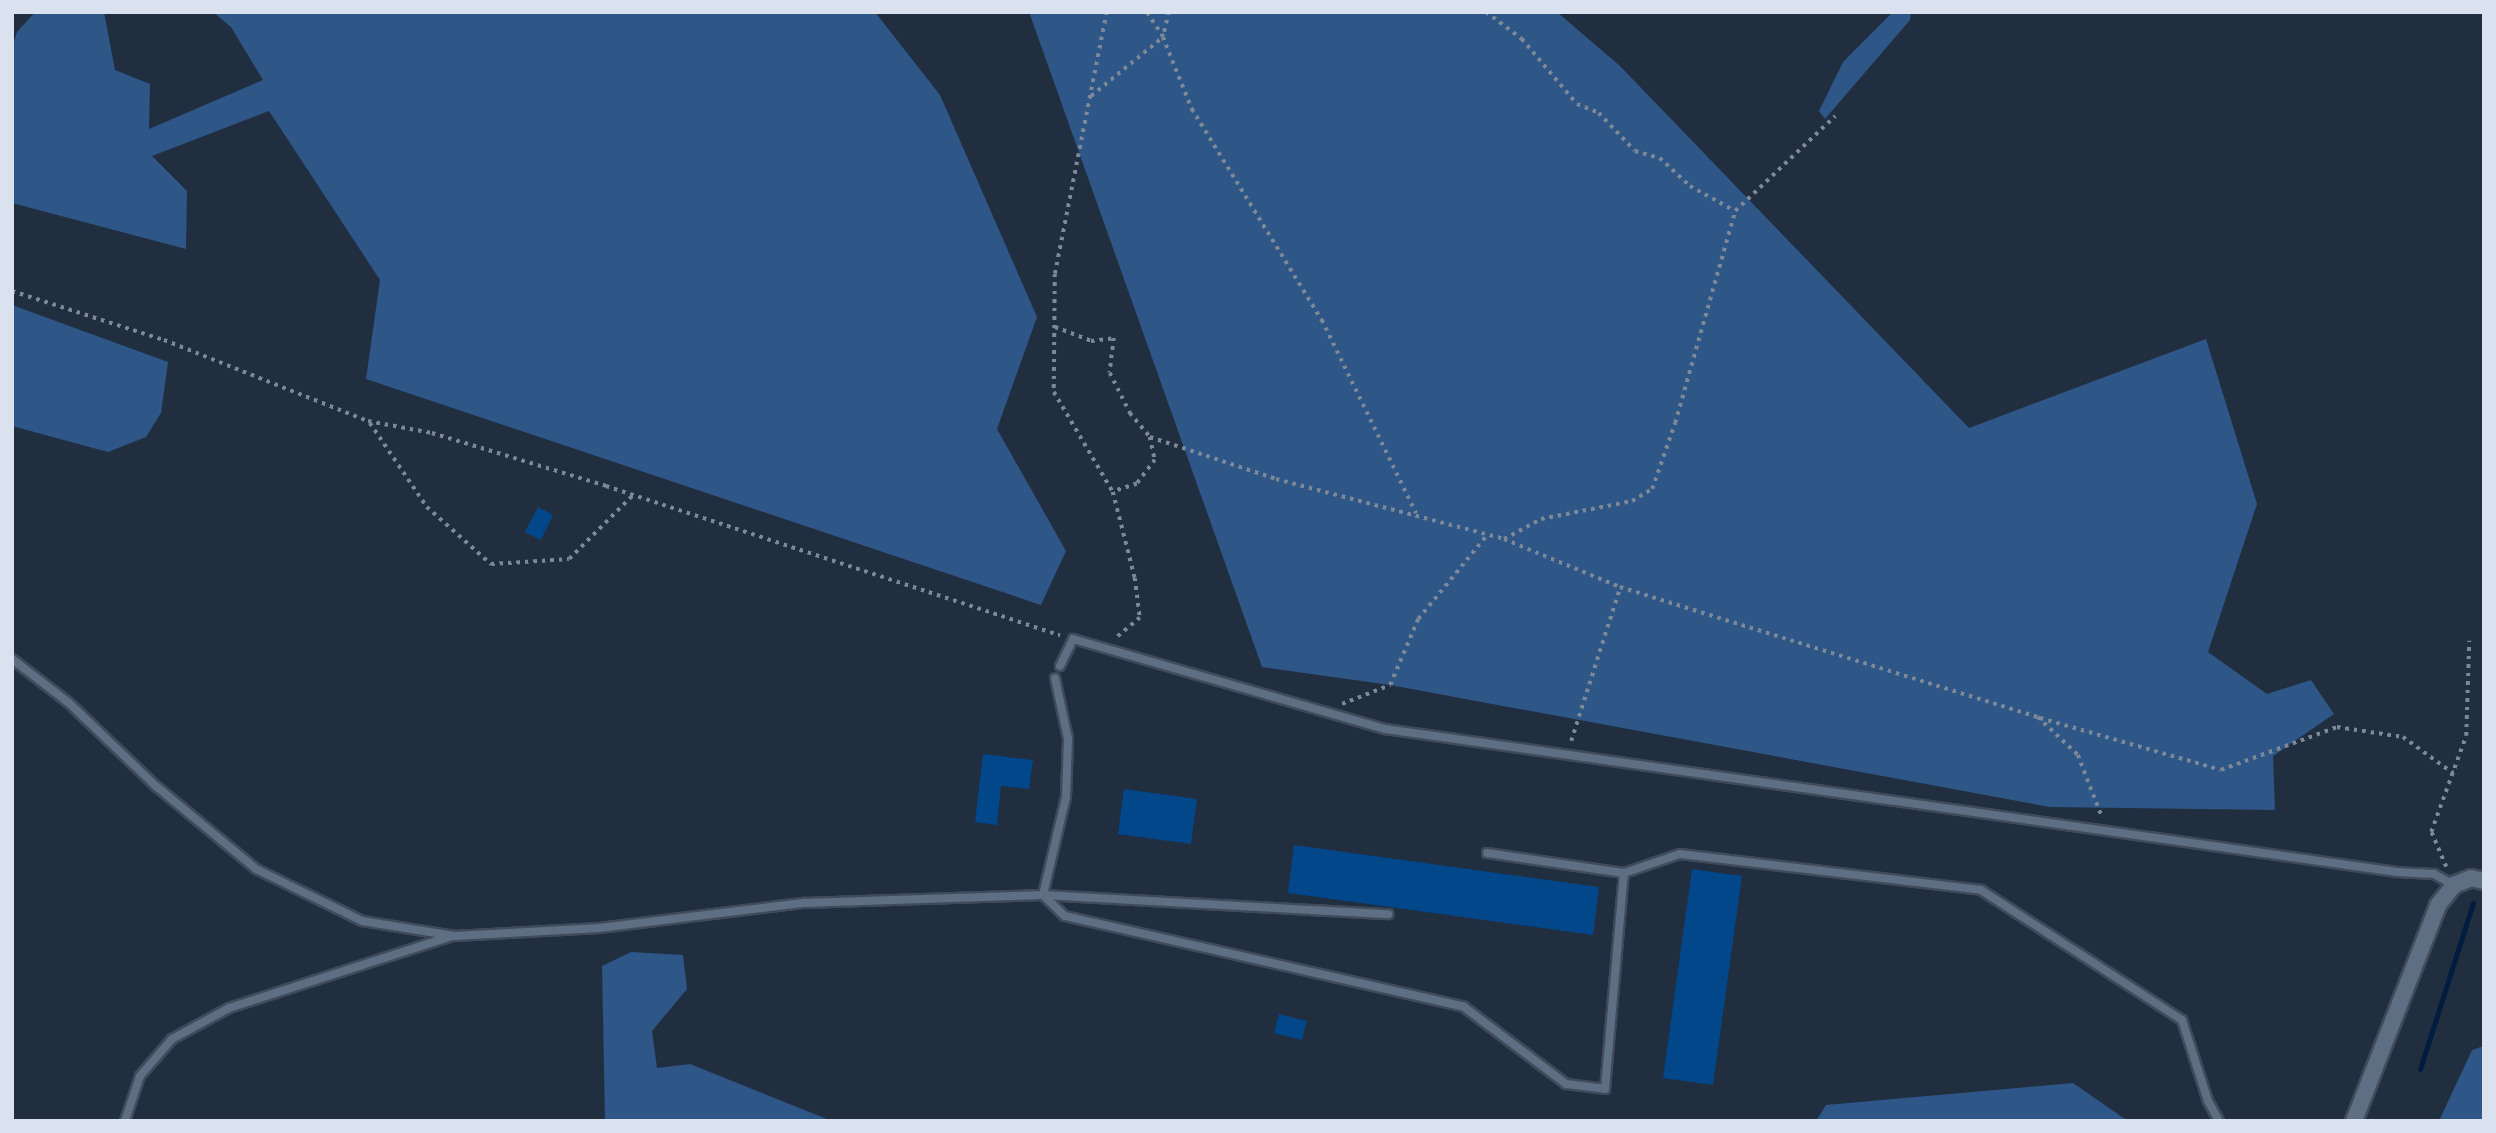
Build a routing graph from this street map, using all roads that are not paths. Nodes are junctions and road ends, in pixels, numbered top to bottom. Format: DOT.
graph roads {
  1 [pos="12,659"];
  2 [pos="1060,666"];
  3 [pos="1055,678"];
  4 [pos="1487,853"];
  5 [pos="1623,873"];
  6 [pos="2484,881"];
  7 [pos="2454,885"];
  8 [pos="1043,895"];
  9 [pos="1388,914"];
  10 [pos="455,936"];
  11 [pos="125,1121"];
  12 [pos="2219,1121"];
  13 [pos="2354,1121"];
  1 -- 10 [label="lane"];
  2 -- 7 [label="lane"];
  3 -- 8 [label="lane"];
  4 -- 5 [label="lane"];
  5 -- 8 [label="lane"];
  5 -- 12 [label="lane"];
  6 -- 7 [label="street"];
  7 -- 13 [label="street"];
  8 -- 9 [label="lane"];
  8 -- 10 [label="lane"];
  10 -- 11 [label="lane"];
}
